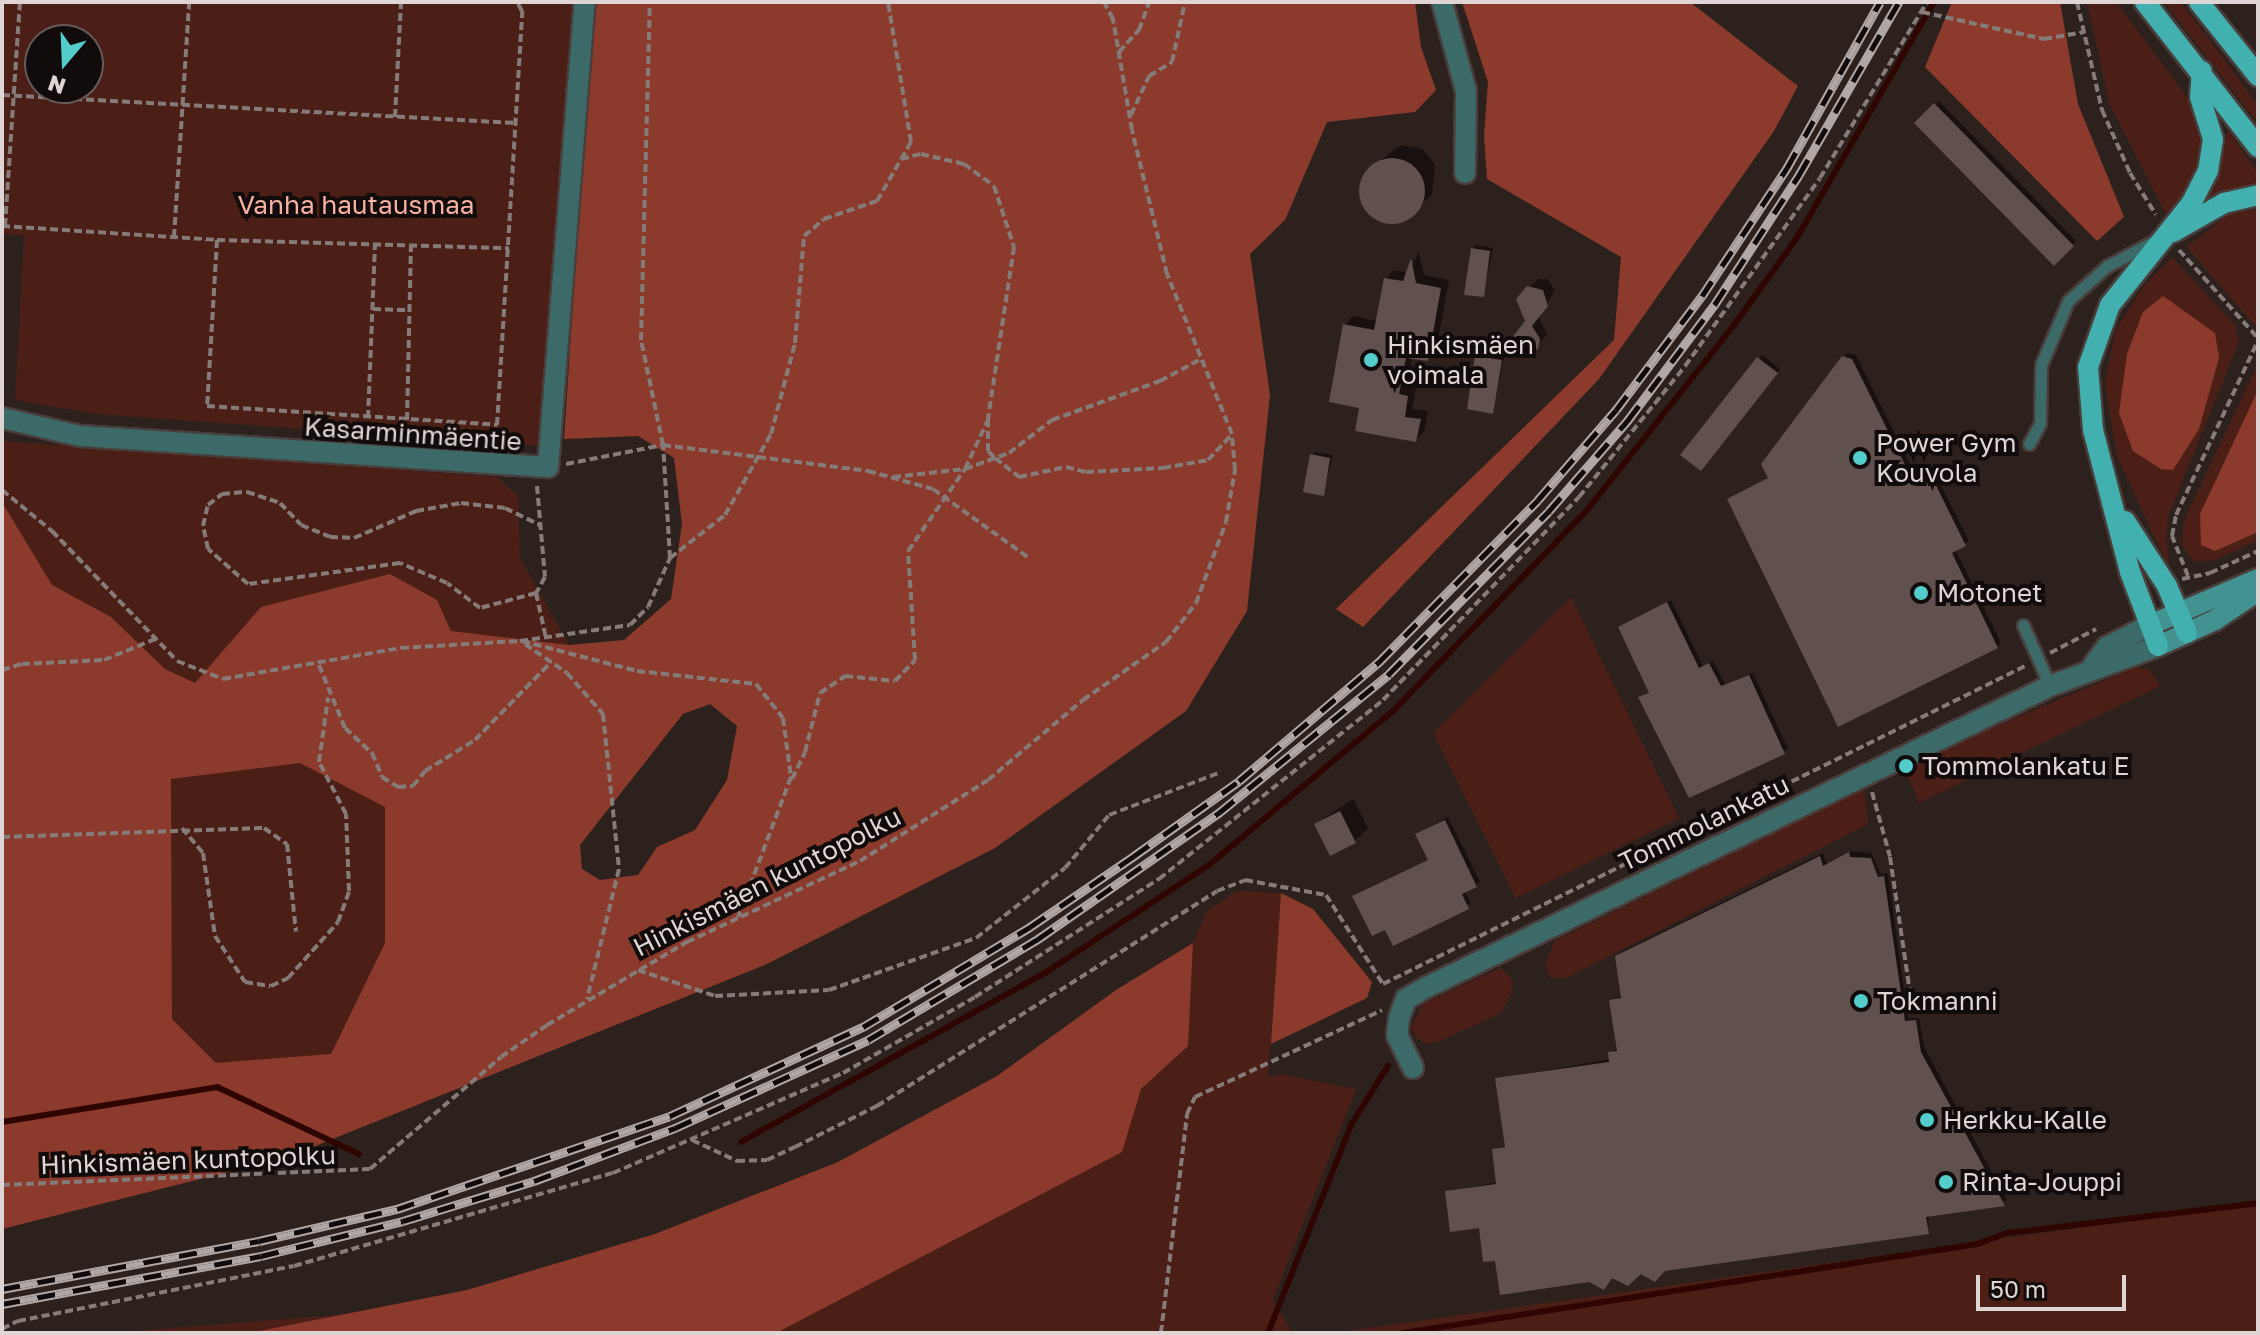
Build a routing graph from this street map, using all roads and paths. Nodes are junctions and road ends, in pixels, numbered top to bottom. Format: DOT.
graph roads {
  1 [pos="20,2"];
  2 [pos="189,2"];
  3 [pos="401,2"];
  4 [pos="517,2"];
  5 [pos="585,2"];
  6 [pos="888,2"];
  7 [pos="1104,2"];
  8 [pos="1149,2"];
  9 [pos="1185,2"];
  10 [pos="1442,2"];
  11 [pos="1927,2"];
  12 [pos="2077,2"];
  13 [pos="2145,2"];
  14 [pos="2199,2"];
  15 [pos="1922,12"];
  16 [pos="2084,32"];
  17 [pos="1119,52"];
  18 [pos="2202,71"];
  19 [pos="2258,76"];
  20 [pos="2,95"];
  21 [pos="14,96"];
  22 [pos="181,107"];
  23 [pos="395,117"];
  24 [pos="1130,117"];
  25 [pos="516,123"];
  26 [pos="2258,147"];
  27 [pos="901,159"];
  28 [pos="1465,173"];
  29 [pos="2258,195"];
  30 [pos="4,226"];
  31 [pos="2166,235"];
  32 [pos="174,237"];
  33 [pos="217,240"];
  34 [pos="375,245"];
  35 [pos="411,246"];
  36 [pos="509,248"];
  37 [pos="373,309"];
  38 [pos="410,310"];
  39 [pos="2258,340"];
  40 [pos="1199,360"];
  41 [pos="2,418"];
  42 [pos="368,418"];
  43 [pos="988,419"];
  44 [pos="407,420"];
  45 [pos="1232,434"];
  46 [pos="2029,444"];
  47 [pos="757,456"];
  48 [pos="995,458"];
  49 [pos="542,468"];
  50 [pos="965,469"];
  51 [pos="891,478"];
  52 [pos="2112,492"];
  53 [pos="540,525"];
  54 [pos="2258,551"];
  55 [pos="670,558"];
  56 [pos="1029,558"];
  57 [pos="2258,579"];
  58 [pos="2258,591"];
  59 [pos="536,593"];
  60 [pos="2179,612"];
  61 [pos="2023,625"];
  62 [pos="2150,625"];
  63 [pos="2099,628"];
  64 [pos="2187,633"];
  65 [pos="546,638"];
  66 [pos="156,639"];
  67 [pos="2158,646"];
  68 [pos="2037,660"];
  69 [pos="551,662"];
  70 [pos="319,665"];
  71 [pos="2093,666"];
  72 [pos="2,670"];
  73 [pos="2050,686"];
  74 [pos="328,698"];
  75 [pos="1221,772"];
  76 [pos="1872,788"];
  77 [pos="786,792"];
  78 [pos="182,828"];
  79 [pos="2,837"];
  80 [pos="737,918"];
  81 [pos="296,932"];
  82 [pos="638,970"];
  83 [pos="587,999"];
  84 [pos="1406,999"];
  85 [pos="1913,1013"];
  86 [pos="1413,1068"];
  87 [pos="690,1139"];
  88 [pos="2,1185"];
  89 [pos="2,1329"];
  90 [pos="1161,1333"];
  1 -- 21 [label="path"];
  2 -- 22 [label="path"];
  3 -- 23 [label="path"];
  4 -- 25 [label="path"];
  5 -- 49 [label="street, Kasarminmäentie"];
  6 -- 27 [label="path"];
  7 -- 17 [label="path, Hinkismäen kuntopolku"];
  8 -- 17 [label="path"];
  9 -- 24 [label="path"];
  10 -- 28 [label="street"];
  11 -- 15 [label="path"];
  12 -- 16 [label="path"];
  13 -- 18 [label="main road"];
  14 -- 19 [label="main road"];
  15 -- 16 [label="path"];
  15 -- 87 [label="path"];
  16 -- 31 [label="path"];
  17 -- 24 [label="path, Hinkismäen kuntopolku"];
  18 -- 26 [label="main road"];
  18 -- 31 [label="main road"];
  20 -- 21 [label="path"];
  21 -- 22 [label="path"];
  21 -- 30 [label="path"];
  22 -- 23 [label="path"];
  22 -- 32 [label="path"];
  23 -- 25 [label="path"];
  24 -- 40 [label="path, Hinkismäen kuntopolku"];
  25 -- 36 [label="path"];
  27 -- 43 [label="path"];
  27 -- 47 [label="path"];
  29 -- 31 [label="main road"];
  30 -- 32 [label="path"];
  31 -- 39 [label="path"];
  31 -- 46 [label="lane"];
  31 -- 52 [label="main road"];
  32 -- 33 [label="path"];
  33 -- 34 [label="path"];
  33 -- 42 [label="path"];
  34 -- 35 [label="path"];
  34 -- 37 [label="path"];
  35 -- 36 [label="path"];
  35 -- 38 [label="path"];
  36 -- 44 [label="path"];
  37 -- 38 [label="path"];
  37 -- 42 [label="path"];
  38 -- 44 [label="path"];
  39 -- 54 [label="path"];
  40 -- 45 [label="path, Hinkismäen kuntopolku"];
  40 -- 48 [label="path"];
  41 -- 49 [label="street, Kasarminmäentie"];
  42 -- 44 [label="path"];
  43 -- 48 [label="path"];
  43 -- 50 [label="path"];
  45 -- 48 [label="path"];
  45 -- 80 [label="path, Hinkismäen kuntopolku"];
  47 -- 49 [label="path"];
  47 -- 51 [label="path"];
  47 -- 55 [label="path"];
  48 -- 50 [label="path"];
  49 -- 53 [label="path"];
  50 -- 51 [label="path"];
  50 -- 77 [label="path"];
  51 -- 56 [label="path"];
  52 -- 60 [label="main road"];
  52 -- 62 [label="main road"];
  53 -- 59 [label="path"];
  53 -- 59 [label="path"];
  57 -- 60 [label="street, Tommolankatu"];
  58 -- 64 [label="street, Tommolankatu"];
  59 -- 65 [label="path"];
  60 -- 62 [label="street, Tommolankatu"];
  60 -- 64 [label="main road"];
  61 -- 68 [label="lane"];
  62 -- 67 [label="main road"];
  62 -- 71 [label="street, Tommolankatu"];
  63 -- 68 [label="path"];
  64 -- 67 [label="street, Tommolankatu"];
  66 -- 72 [label="path"];
  67 -- 71 [label="street, Tommolankatu"];
  68 -- 73 [label="lane"];
  68 -- 87 [label="path"];
  69 -- 74 [label="path"];
  69 -- 77 [label="path"];
  69 -- 83 [label="path"];
  70 -- 74 [label="path"];
  71 -- 73 [label="street, Tommolankatu"];
  73 -- 84 [label="street, Tommolankatu"];
  74 -- 78 [label="path"];
  75 -- 82 [label="path"];
  76 -- 85 [label="path"];
  77 -- 80 [label="path"];
  78 -- 79 [label="path"];
  78 -- 81 [label="path"];
  80 -- 82 [label="path, Hinkismäen kuntopolku"];
  82 -- 83 [label="path, Hinkismäen kuntopolku"];
  83 -- 88 [label="path, Hinkismäen kuntopolku"];
  84 -- 86 [label="street"];
  84 -- 90 [label="path"];
  87 -- 89 [label="path"];
}
